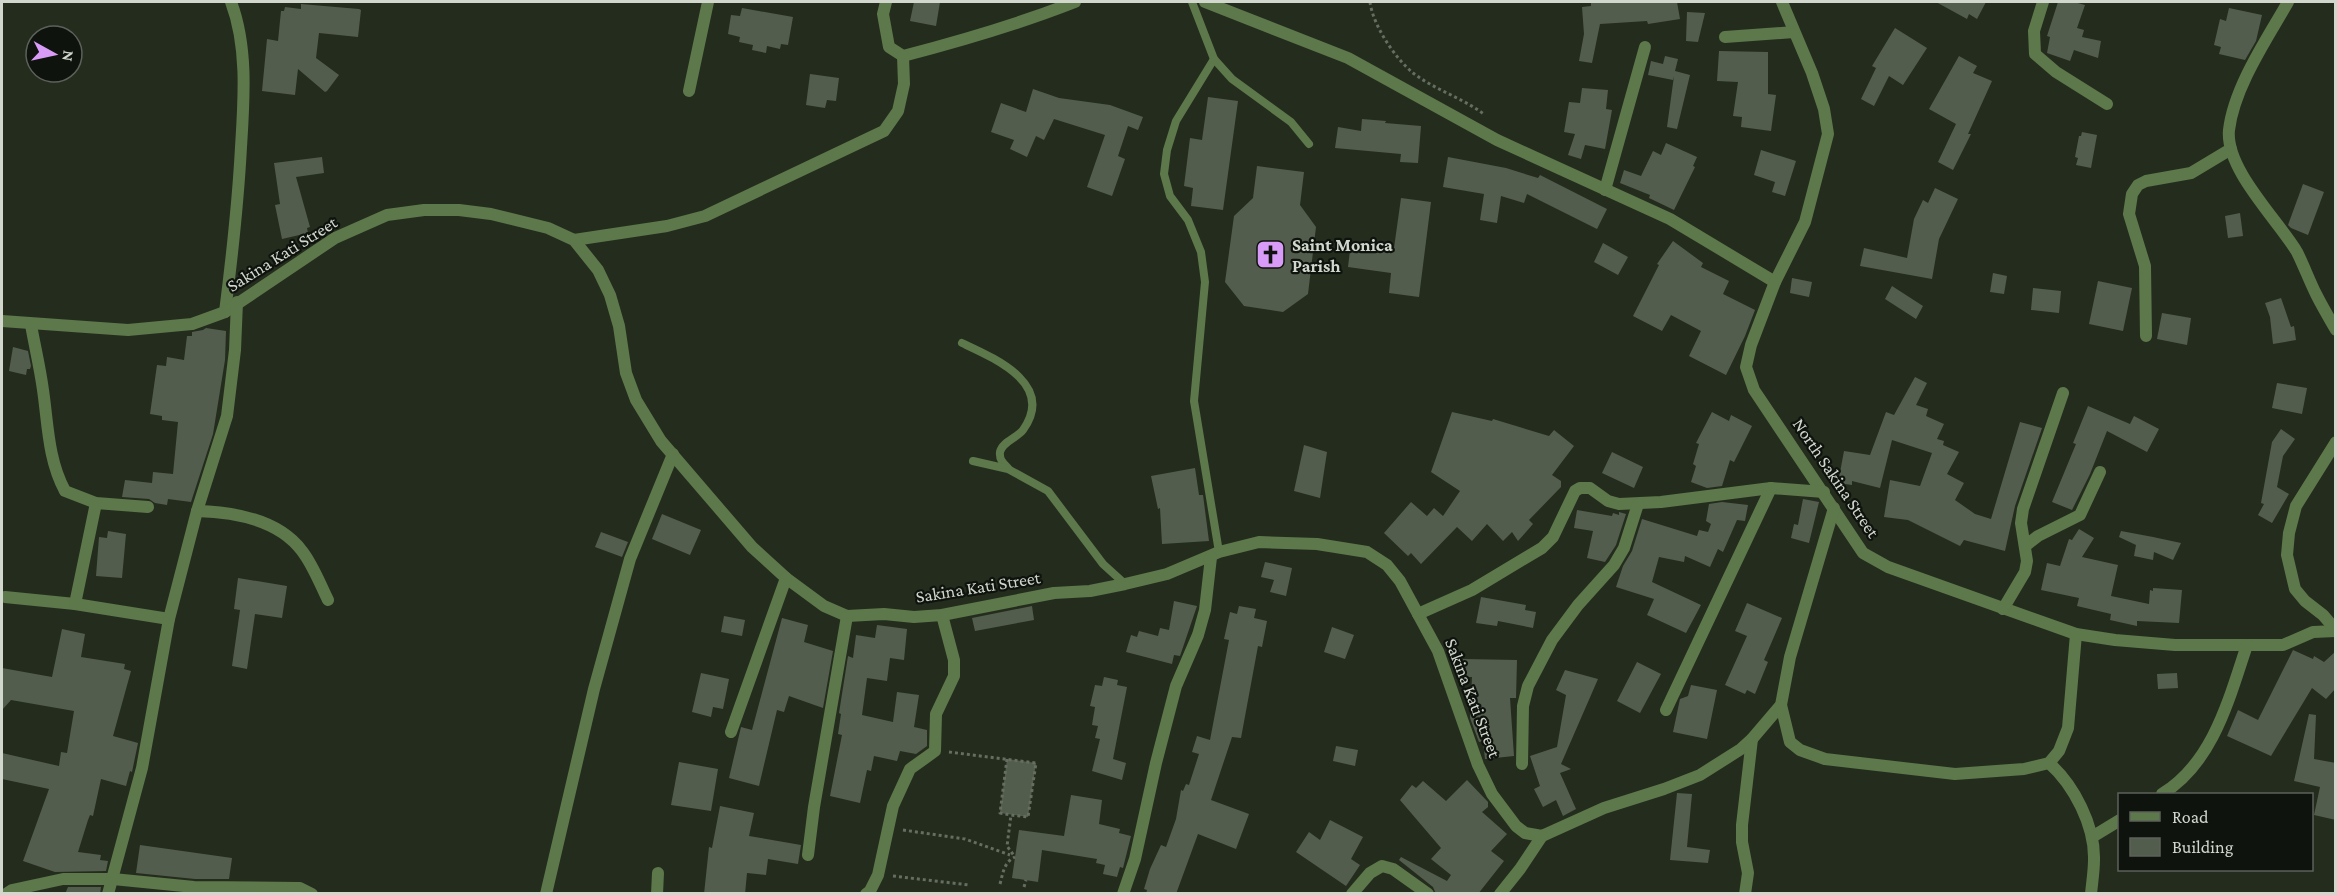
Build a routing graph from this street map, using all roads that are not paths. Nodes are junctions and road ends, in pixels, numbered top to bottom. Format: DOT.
graph roads {
  1 [pos="231,2"];
  2 [pos="708,2"];
  3 [pos="886,2"];
  4 [pos="1076,2"];
  5 [pos="1192,2"];
  6 [pos="1205,2"];
  7 [pos="1782,2"];
  8 [pos="2043,2"];
  9 [pos="2288,2"];
  10 [pos="1794,32"];
  11 [pos="1725,37"];
  12 [pos="1645,47"];
  13 [pos="903,56"];
  14 [pos="1214,59"];
  15 [pos="689,91"];
  16 [pos="2107,104"];
  17 [pos="1309,144"];
  18 [pos="2231,149"];
  19 [pos="1605,190"];
  20 [pos="574,240"];
  21 [pos="1775,282"];
  22 [pos="237,302"];
  23 [pos="225,312"];
  24 [pos="2,321"];
  25 [pos="31,325"];
  26 [pos="2336,330"];
  27 [pos="2146,336"];
  28 [pos="962,343"];
  29 [pos="2063,393"];
  30 [pos="2336,441"];
  31 [pos="673,454"];
  32 [pos="973,461"];
  33 [pos="1008,469"];
  34 [pos="2100,472"];
  35 [pos="1771,488"];
  36 [pos="1824,492"];
  37 [pos="96,503"];
  38 [pos="1638,504"];
  39 [pos="148,507"];
  40 [pos="1834,508"];
  41 [pos="197,511"];
  42 [pos="2025,546"];
  43 [pos="1215,554"];
  44 [pos="786,578"];
  45 [pos="1125,584"];
  46 [pos="5,597"];
  47 [pos="327,600"];
  48 [pos="75,604"];
  49 [pos="2003,609"];
  50 [pos="1418,614"];
  51 [pos="942,615"];
  52 [pos="847,616"];
  53 [pos="169,619"];
  54 [pos="2336,631"];
  55 [pos="2076,634"];
  56 [pos="2247,645"];
  57 [pos="1781,705"];
  58 [pos="1666,710"];
  59 [pos="731,732"];
  60 [pos="1752,739"];
  61 [pos="2049,763"];
  62 [pos="1522,764"];
  63 [pos="2165,793"];
  64 [pos="2118,821"];
  65 [pos="1542,836"];
  66 [pos="2092,837"];
  67 [pos="808,855"];
  68 [pos="658,873"];
  69 [pos="113,879"];
  70 [pos="255,890"];
  71 [pos="6,894"];
  72 [pos="108,894"];
  73 [pos="312,894"];
  74 [pos="546,894"];
  75 [pos="657,894"];
  76 [pos="866,894"];
  77 [pos="1123,894"];
  78 [pos="1352,894"];
  79 [pos="1428,894"];
  80 [pos="1500,894"];
  81 [pos="1745,894"];
  82 [pos="2091,894"];
  1 -- 23 [label="street"];
  2 -- 15 [label="street"];
  3 -- 13 [label="street"];
  4 -- 13 [label="street"];
  5 -- 14 [label="lane"];
  6 -- 19 [label="street"];
  7 -- 10 [label="street, North Sakina Street"];
  8 -- 16 [label="street"];
  9 -- 18 [label="street"];
  10 -- 11 [label="street"];
  10 -- 21 [label="street, North Sakina Street"];
  12 -- 19 [label="street"];
  13 -- 20 [label="street"];
  14 -- 17 [label="lane"];
  14 -- 43 [label="lane"];
  18 -- 26 [label="street"];
  18 -- 27 [label="street"];
  19 -- 21 [label="street"];
  20 -- 22 [label="street, Sakina Kati Street"];
  20 -- 31 [label="street, Sakina Kati Street"];
  21 -- 36 [label="street, North Sakina Street"];
  22 -- 23 [label="street, Sakina Kati Street"];
  22 -- 41 [label="street"];
  23 -- 25 [label="street, Sakina Kati Street"];
  24 -- 25 [label="street, Sakina Kati Street"];
  25 -- 37 [label="street"];
  28 -- 33 [label="lane"];
  29 -- 42 [label="street"];
  30 -- 54 [label="street"];
  31 -- 44 [label="street, Sakina Kati Street"];
  31 -- 74 [label="street"];
  32 -- 33 [label="lane"];
  33 -- 45 [label="lane"];
  34 -- 42 [label="street"];
  35 -- 36 [label="street"];
  35 -- 38 [label="street"];
  35 -- 58 [label="street"];
  36 -- 40 [label="street, North Sakina Street"];
  37 -- 39 [label="street"];
  37 -- 48 [label="street"];
  38 -- 50 [label="street"];
  38 -- 62 [label="street"];
  40 -- 49 [label="street, North Sakina Street"];
  40 -- 57 [label="street"];
  41 -- 47 [label="street"];
  41 -- 53 [label="street"];
  42 -- 49 [label="street"];
  43 -- 45 [label="street, Sakina Kati Street"];
  43 -- 50 [label="street, Sakina Kati Street"];
  43 -- 77 [label="street"];
  44 -- 52 [label="street, Sakina Kati Street"];
  44 -- 59 [label="street"];
  45 -- 51 [label="street, Sakina Kati Street"];
  46 -- 48 [label="street"];
  48 -- 53 [label="street"];
  49 -- 55 [label="street, North Sakina Street"];
  50 -- 65 [label="street, Sakina Kati Street"];
  51 -- 52 [label="street, Sakina Kati Street"];
  51 -- 76 [label="street"];
  52 -- 67 [label="street"];
  53 -- 69 [label="street"];
  54 -- 56 [label="street, North Sakina Street"];
  55 -- 56 [label="street, North Sakina Street"];
  55 -- 61 [label="street"];
  56 -- 63 [label="street"];
  57 -- 60 [label="street"];
  57 -- 61 [label="street"];
  60 -- 65 [label="street"];
  60 -- 81 [label="street"];
  61 -- 66 [label="street"];
  64 -- 66 [label="street"];
  65 -- 80 [label="street"];
  66 -- 82 [label="street"];
  68 -- 75 [label="street"];
  69 -- 70 [label="street"];
  69 -- 71 [label="street"];
  69 -- 72 [label="street"];
  70 -- 73 [label="street"];
  78 -- 79 [label="street"];
}
